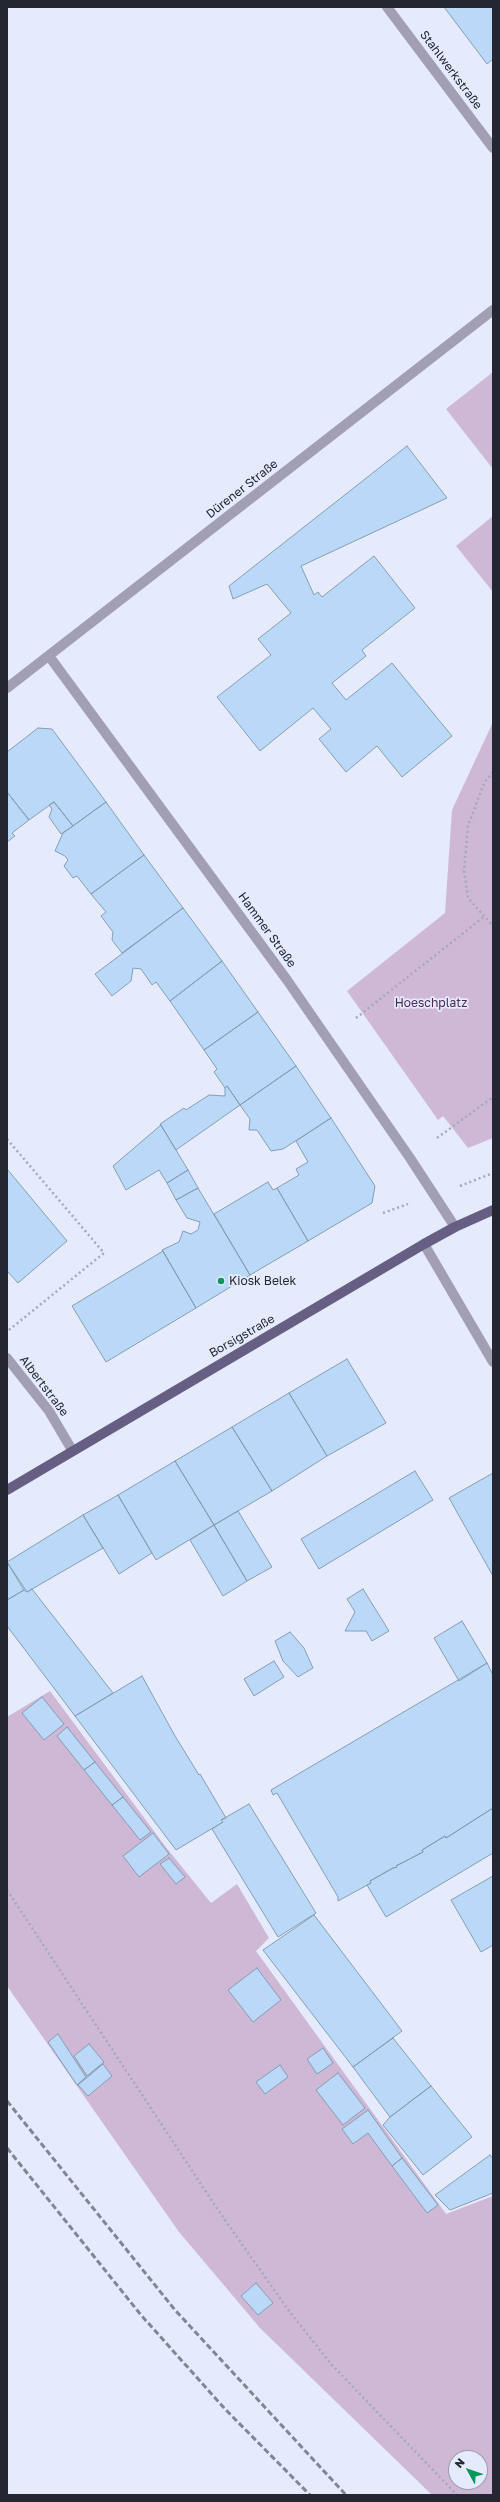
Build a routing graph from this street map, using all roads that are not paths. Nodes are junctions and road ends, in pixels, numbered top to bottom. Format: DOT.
graph roads {
  1 [pos="387,7"];
  2 [pos="493,148"];
  3 [pos="493,310"];
  4 [pos="49,656"];
  5 [pos="7,688"];
  6 [pos="493,1210"];
  7 [pos="455,1227"];
  8 [pos="424,1244"];
  9 [pos="7,1358"];
  10 [pos="493,1362"];
  11 [pos="72,1450"];
  12 [pos="7,1490"];
  1 -- 2 [label="street, Stahlwerkstraße"];
  3 -- 4 [label="street, Dürener Straße"];
  4 -- 5 [label="street, Dürener Straße"];
  4 -- 7 [label="street, Hammer Straße"];
  6 -- 7 [label="main road, Borsigstraße"];
  7 -- 8 [label="main road, Borsigstraße"];
  8 -- 10 [label="street"];
  8 -- 11 [label="main road, Borsigstraße"];
  9 -- 11 [label="street, Albertstraße"];
  11 -- 12 [label="main road, Borsigstraße"];
}
